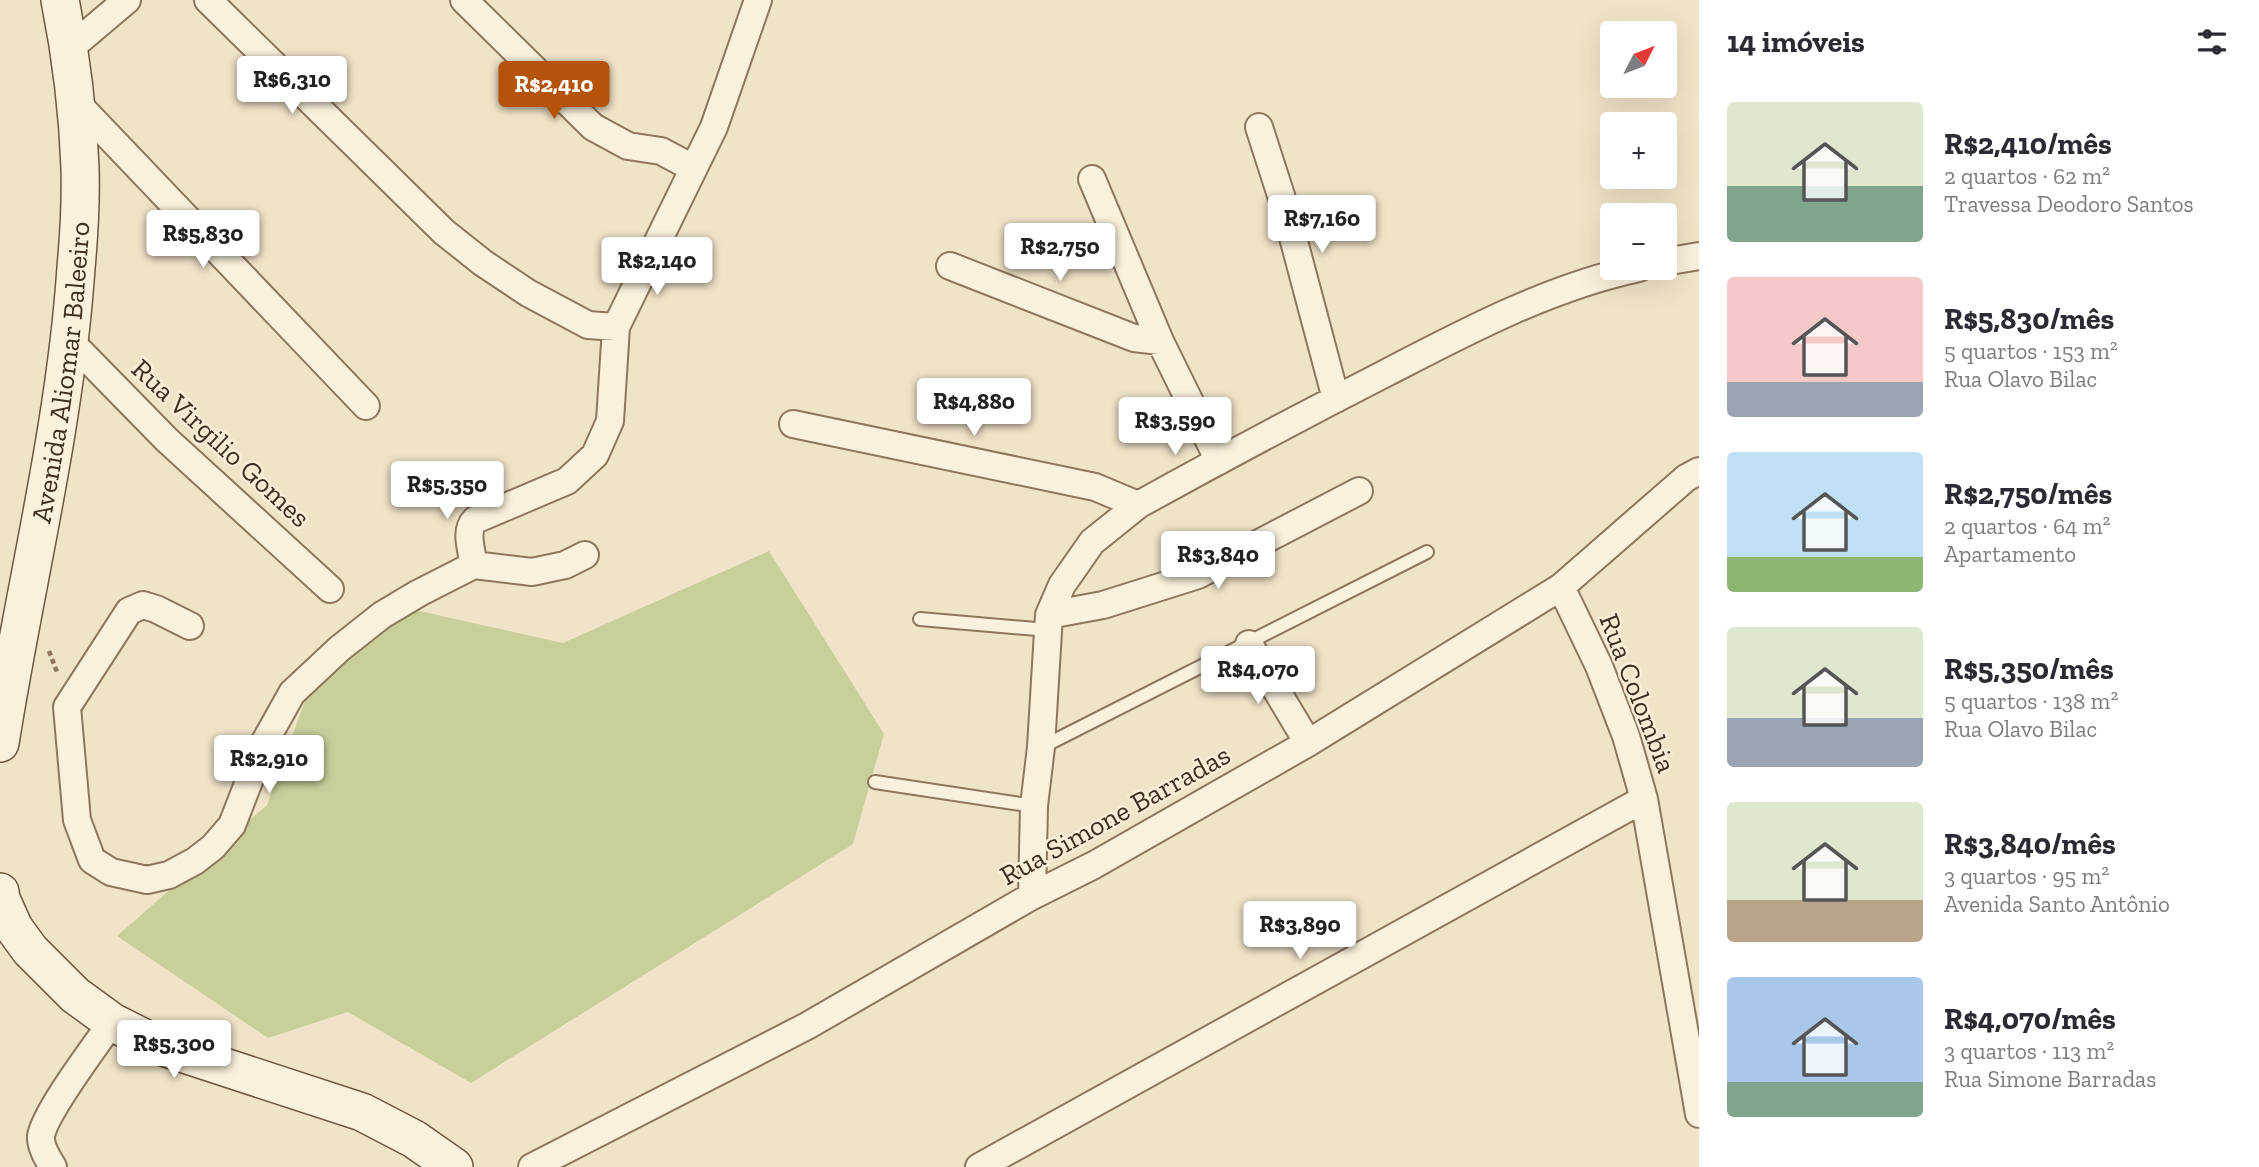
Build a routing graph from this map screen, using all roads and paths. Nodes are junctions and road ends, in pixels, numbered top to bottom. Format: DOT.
graph roads {
  1 [pos="60,0"];
  2 [pos="127,0"];
  3 [pos="208,0"];
  4 [pos="464,0"];
  5 [pos="758,0"];
  6 [pos="69,50"];
  7 [pos="76,102"];
  8 [pos="1259,127"];
  9 [pos="693,167"];
  10 [pos="1092,179"];
  11 [pos="1699,256"];
  12 [pos="1677,260"];
  13 [pos="950,266"];
  14 [pos="1600,279"];
  15 [pos="616,327"];
  16 [pos="70,341"];
  17 [pos="1160,341"];
  18 [pos="1336,398"];
  19 [pos="366,406"];
  20 [pos="793,424"];
  21 [pos="1219,461"];
  22 [pos="1699,471"];
  23 [pos="1359,491"];
  24 [pos="1138,505"];
  25 [pos="1427,552"];
  26 [pos="585,555"];
  27 [pos="474,565"];
  28 [pos="1561,587"];
  29 [pos="330,589"];
  30 [pos="920,618"];
  31 [pos="1049,623"];
  32 [pos="190,626"];
  33 [pos="1249,644"];
  34 [pos="0,743"];
  35 [pos="1308,743"];
  36 [pos="1041,747"];
  37 [pos="875,782"];
  38 [pos="1644,799"];
  39 [pos="1034,806"];
  40 [pos="0,892"];
  41 [pos="1032,896"];
  42 [pos="0,900"];
  43 [pos="112,1022"];
  44 [pos="1699,1114"];
  45 [pos="53,1167"];
  46 [pos="454,1167"];
  47 [pos="532,1167"];
  48 [pos="979,1167"];
  1 -- 6 [label="main road, Avenida Aliomar Baleeiro"];
  2 -- 6 [label="street"];
  3 -- 15 [label="street"];
  4 -- 9 [label="street"];
  5 -- 9 [label="street"];
  6 -- 7 [label="main road, Avenida Aliomar Baleeiro"];
  7 -- 16 [label="main road, Avenida Aliomar Baleeiro"];
  7 -- 19 [label="street"];
  8 -- 18 [label="street"];
  9 -- 15 [label="street"];
  10 -- 17 [label="street"];
  11 -- 12 [label="street"];
  13 -- 17 [label="street"];
  14 -- 18 [label="street"];
  15 -- 27 [label="street"];
  16 -- 29 [label="street, Rua Virgilio Gomes"];
  16 -- 34 [label="main road, Avenida Aliomar Baleeiro"];
  17 -- 21 [label="street"];
  18 -- 21 [label="street"];
  20 -- 24 [label="street"];
  21 -- 24 [label="street"];
  22 -- 28 [label="street, Rua Simone Barradas"];
  23 -- 31 [label="street"];
  24 -- 31 [label="street"];
  25 -- 33 [label="lane"];
  26 -- 27 [label="street"];
  27 -- 32 [label="street"];
  28 -- 35 [label="street, Rua Simone Barradas"];
  28 -- 38 [label="street, Rua Colombia"];
  30 -- 31 [label="lane"];
  31 -- 36 [label="street"];
  33 -- 35 [label="street"];
  33 -- 36 [label="lane"];
  35 -- 41 [label="street, Rua Simone Barradas"];
  36 -- 39 [label="street"];
  37 -- 39 [label="lane"];
  38 -- 44 [label="street, Rua Colombia"];
  38 -- 48 [label="street"];
  39 -- 41 [label="street"];
  40 -- 42 [label="main road"];
  41 -- 47 [label="street, Rua Simone Barradas"];
  42 -- 43 [label="main road"];
  43 -- 45 [label="street"];
  43 -- 46 [label="main road"];
}
